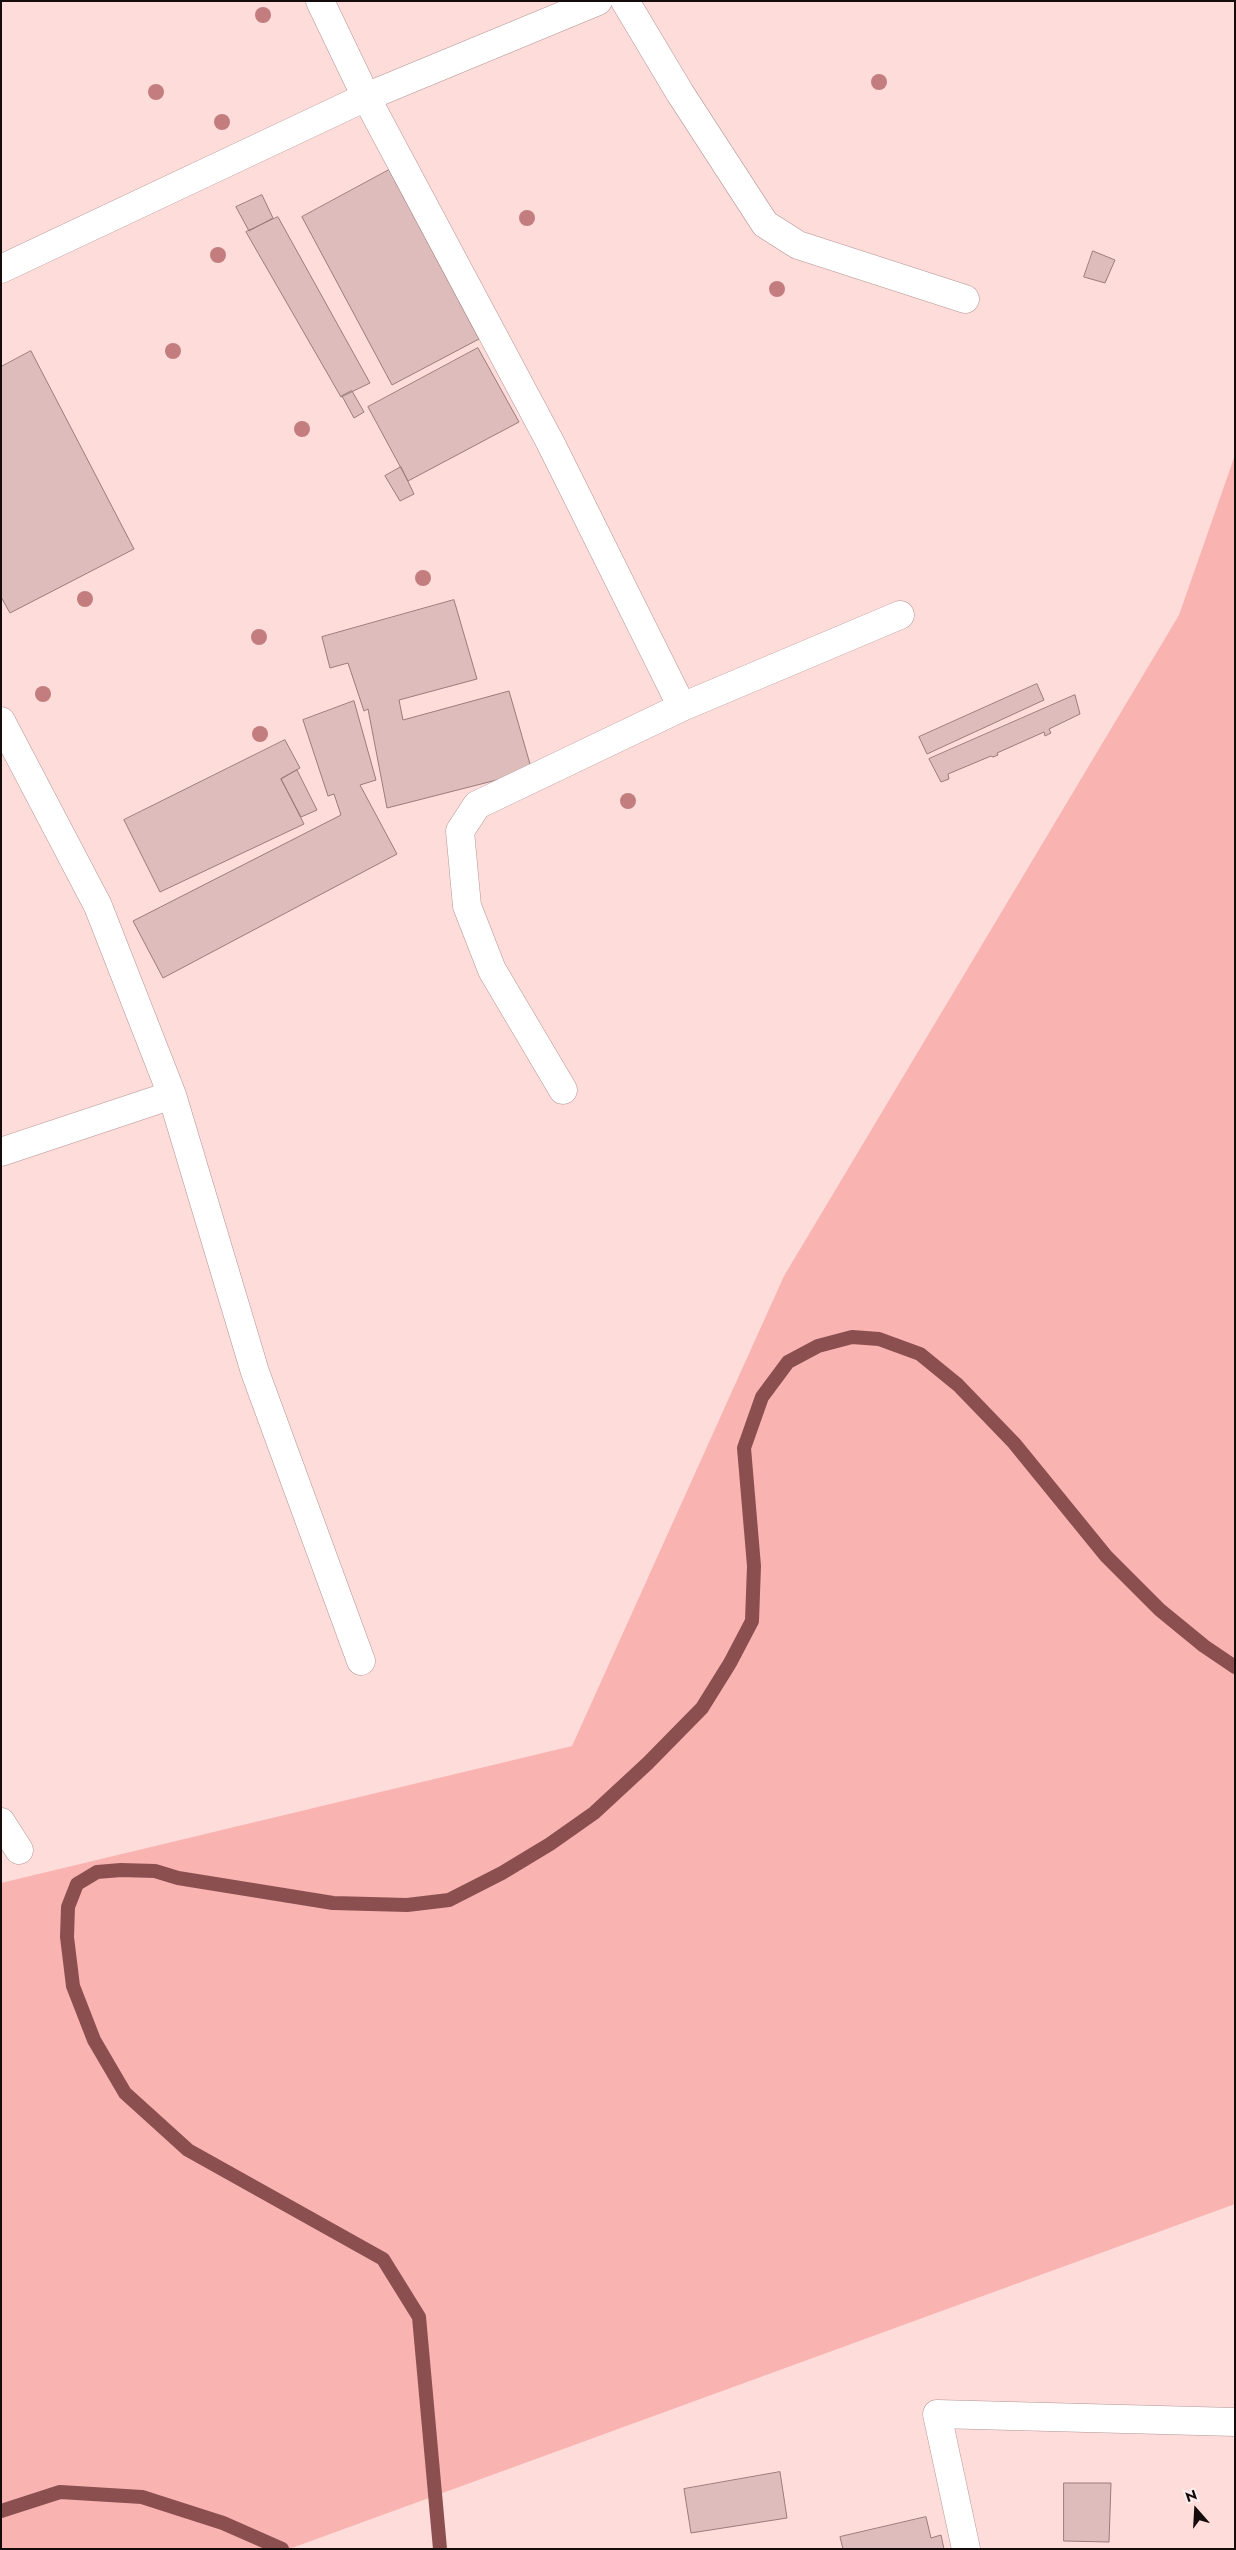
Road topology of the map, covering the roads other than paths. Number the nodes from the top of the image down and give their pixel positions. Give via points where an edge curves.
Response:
1 (320, 1) edge
2 (598, 1) edge
3 (625, 1) edge
4 (366, 97) junction
5 (1, 269) edge
6 (965, 300) dead end
7 (900, 615) dead end
8 (682, 707) junction
9 (1, 721) edge
10 (563, 1090) dead end
11 (172, 1095) junction
12 (1, 1152) edge
13 (361, 1661) dead end
14 (1, 1822) edge
15 (19, 1850) dead end
16 (1235, 2422) edge
17 (966, 2549) edge

1 - 4 street
2 - 4 street
3 - 6 street via 766,224 798,245
4 - 5 street
4 - 8 street via 550,442
7 - 8 street
8 - 10 street via 477,804 460,831 467,906 492,970
9 - 11 street via 98,906
11 - 12 street
11 - 13 street via 255,1372
14 - 15 street
16 - 17 street via 938,2414

